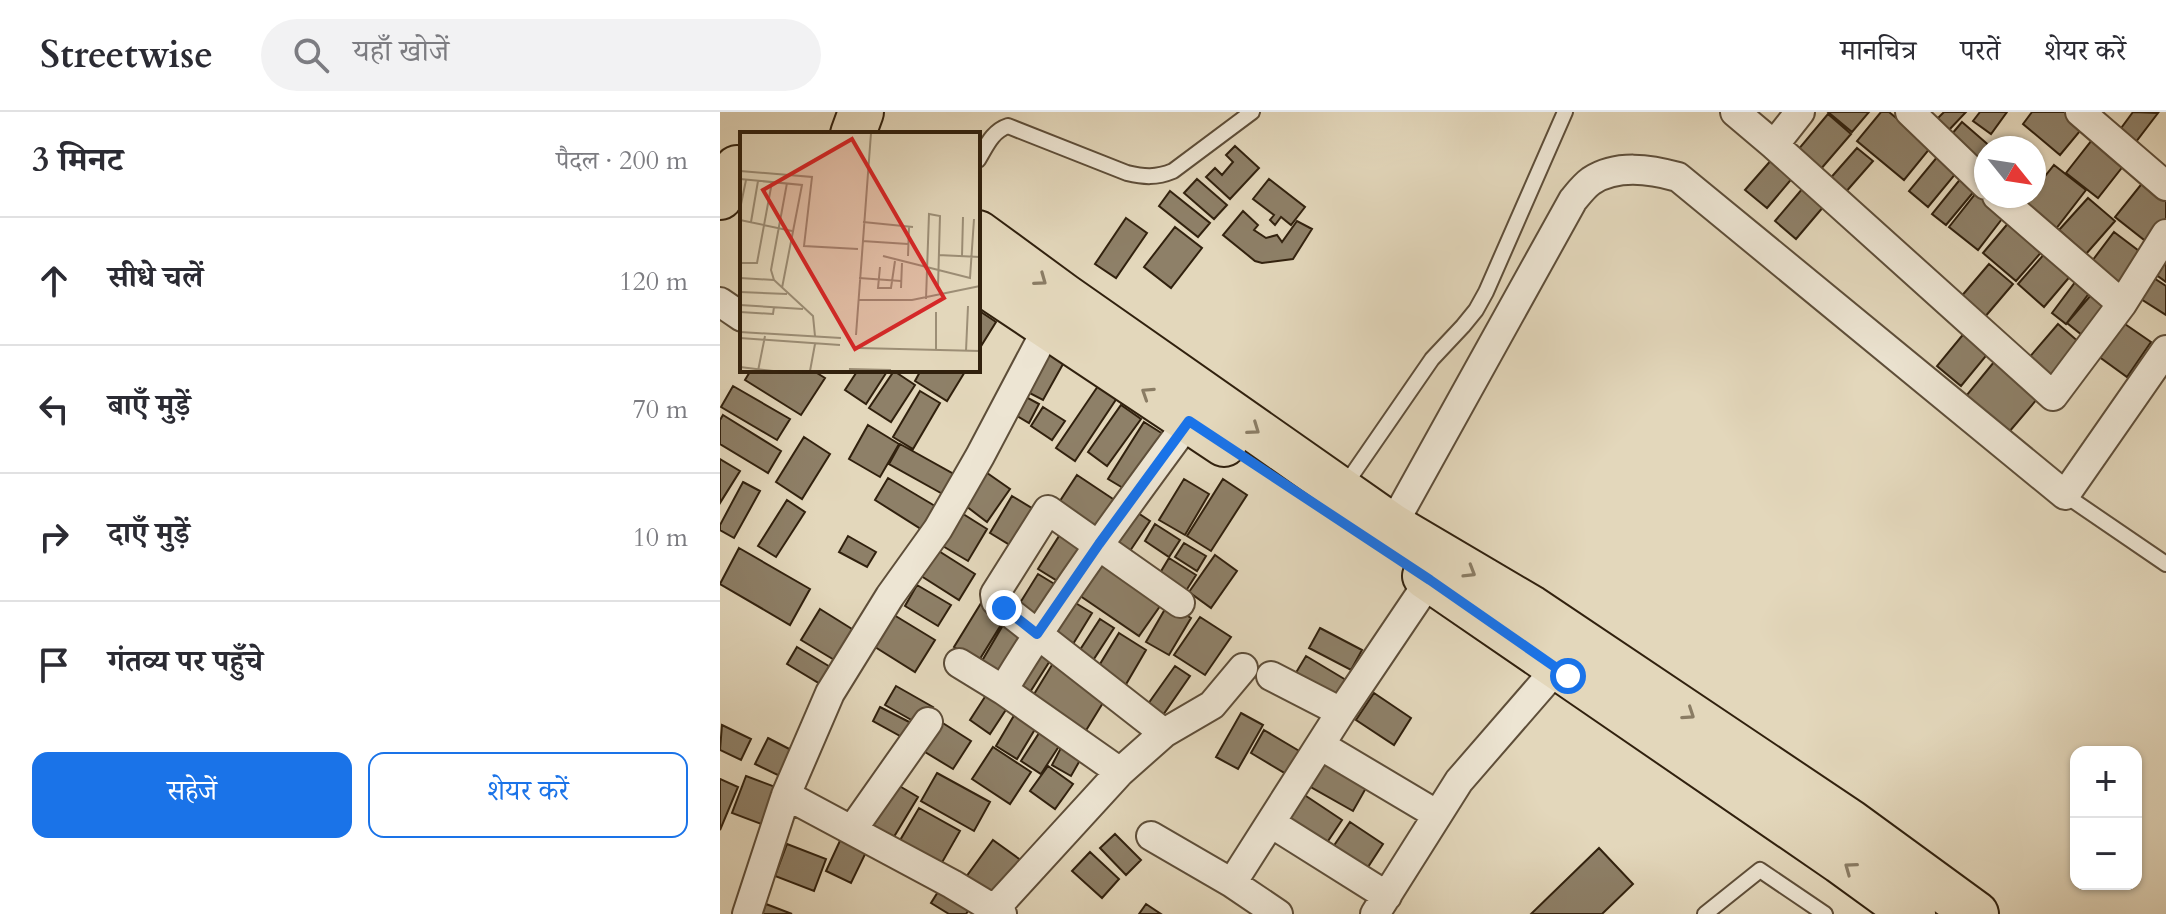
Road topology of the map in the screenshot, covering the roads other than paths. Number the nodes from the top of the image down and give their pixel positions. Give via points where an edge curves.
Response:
1 (861, 112) edge
2 (1252, 112) edge
3 (1565, 112) edge
4 (1735, 112) edge
5 (1800, 112) edge
6 (1910, 112) edge
7 (2080, 112) edge
8 (854, 132) edge
9 (1774, 145) junction
10 (980, 157) edge
11 (1974, 173) edge
12 (2166, 186) edge
13 (2011, 208) edge
14 (980, 234) edge
15 (2166, 234) edge
16 (980, 281) edge
17 (720, 302) edge
18 (2122, 304) junction
19 (740, 316) edge
20 (1048, 327) junction
21 (2166, 350) edge
22 (1189, 421) junction
23 (1341, 490) junction
24 (2065, 495) junction
25 (1392, 526) junction
26 (1099, 544) junction
27 (2166, 564) edge
28 (1430, 580) junction
29 (1180, 603) dead end
30 (1037, 634) junction
31 (959, 663) dead end
32 (1243, 668) dead end
33 (1557, 668) junction
34 (1271, 676) dead end
35 (1003, 690) junction
36 (1341, 712) junction
37 (928, 722) dead end
38 (1164, 733) junction
39 (1320, 745) junction
40 (1120, 772) junction
41 (786, 795) junction
42 (1436, 814) junction
43 (1271, 823) junction
44 (852, 830) junction
45 (1151, 836) dead end
46 (1232, 883) junction
47 (1381, 905) edge
48 (995, 912) edge
49 (747, 914) edge
50 (1278, 914) edge
51 (1705, 914) edge
52 (1825, 914) edge
53 (1913, 914) edge
54 (1976, 914) edge

1 - 8 main road
2 - 10 lane via 1158,177 1127,173 1008,126 1000,128
3 - 23 lane via 1476,310 1432,359
4 - 9 street
5 - 9 street
6 - 11 street
7 - 12 street
9 - 18 street via 2053,396
13 - 18 street
14 -> 23 main road
15 - 18 street
16 - 20 main road
17 - 19 street
22 -> 20 main road
20 - 41 street via 938,529 830,693
21 - 24 street
22 - 26 street
22 - 28 main road
23 - 25 main road
24 - 25 street via 1678,177 1629,170 1590,182 1573,200
24 - 27 lane
25 -> 54 main road via 1531,608 1850,822
26 - 29 street
26 - 30 street
26 - 30 street via 1048,510 995,594 996,601
28 - 33 main road
28 - 36 street
30 - 35 street
30 - 38 street
31 - 35 street
32 - 38 street via 1212,705
33 - 42 street
53 -> 33 main road
34 - 36 street
35 - 40 street
36 - 39 street
37 - 44 street
38 - 40 street
39 - 42 street
39 - 43 street
40 - 48 street
41 - 44 street
41 - 49 street
42 - 47 street
43 - 46 street
43 - 47 street
44 - 48 street
45 - 46 street
46 - 50 street
51 - 52 lane via 1760,870

